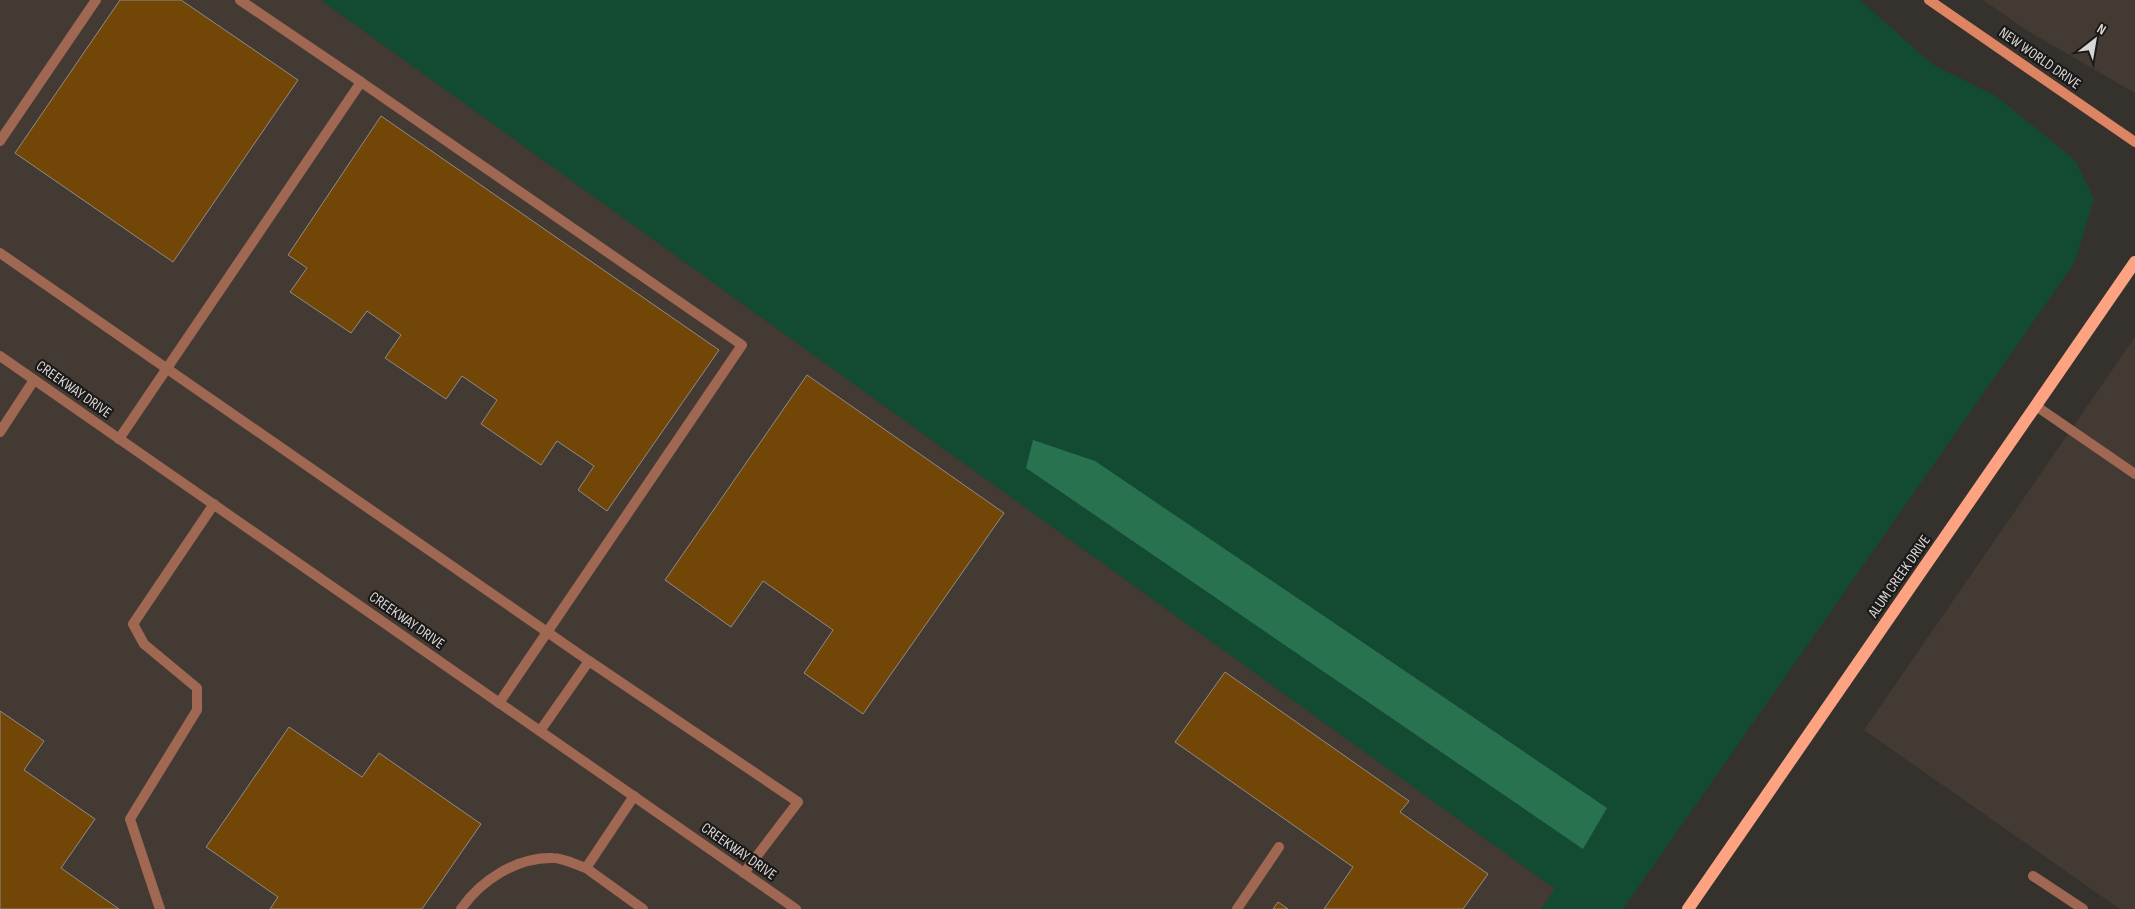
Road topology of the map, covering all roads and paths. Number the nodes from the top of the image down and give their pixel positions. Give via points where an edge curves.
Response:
1 (96, 0) edge
2 (240, 0) edge
3 (1929, 0) edge
4 (361, 82) junction
5 (0, 141) edge
6 (2135, 142) edge
7 (0, 253) edge
8 (2135, 262) edge
9 (0, 356) edge
10 (167, 368) junction
11 (34, 380) junction
12 (2036, 406) junction
13 (0, 432) edge
14 (119, 439) junction
15 (2135, 474) edge
16 (214, 504) junction
17 (548, 633) junction
18 (589, 661) junction
19 (499, 702) junction
20 (540, 731) junction
21 (634, 796) junction
22 (1279, 847) dead end
23 (586, 868) junction
24 (744, 873) junction
25 (2033, 876) dead end
26 (160, 909) edge
27 (461, 909) edge
28 (642, 909) edge
29 (796, 909) edge
30 (1237, 909) edge
31 (1688, 909) edge
32 (2083, 909) edge

1 - 5 street
2 - 4 street
3 - 6 street, NEW WORLD DRIVE
4 - 10 street
4 - 17 street via 742,346
7 - 10 street
8 - 12 main road, ALUM CREEK DRIVE
9 - 11 street, CREEKWAY DRIVE
10 - 14 street
10 - 17 street
11 - 13 street
11 - 14 street, CREEKWAY DRIVE
12 - 15 street
12 - 31 main road, ALUM CREEK DRIVE
14 - 16 street, CREEKWAY DRIVE
16 - 19 street, CREEKWAY DRIVE
16 - 26 street via 133,624 144,644 197,688 197,710 130,819
17 - 18 street
17 - 19 street
18 - 20 street
18 - 24 street via 798,802
19 - 20 street, CREEKWAY DRIVE
20 - 21 street, CREEKWAY DRIVE
21 - 23 street
21 - 24 street, CREEKWAY DRIVE
22 - 30 street
23 - 27 street via 555,858 529,859 471,894
23 - 28 street
24 - 29 street, CREEKWAY DRIVE
25 - 32 street

